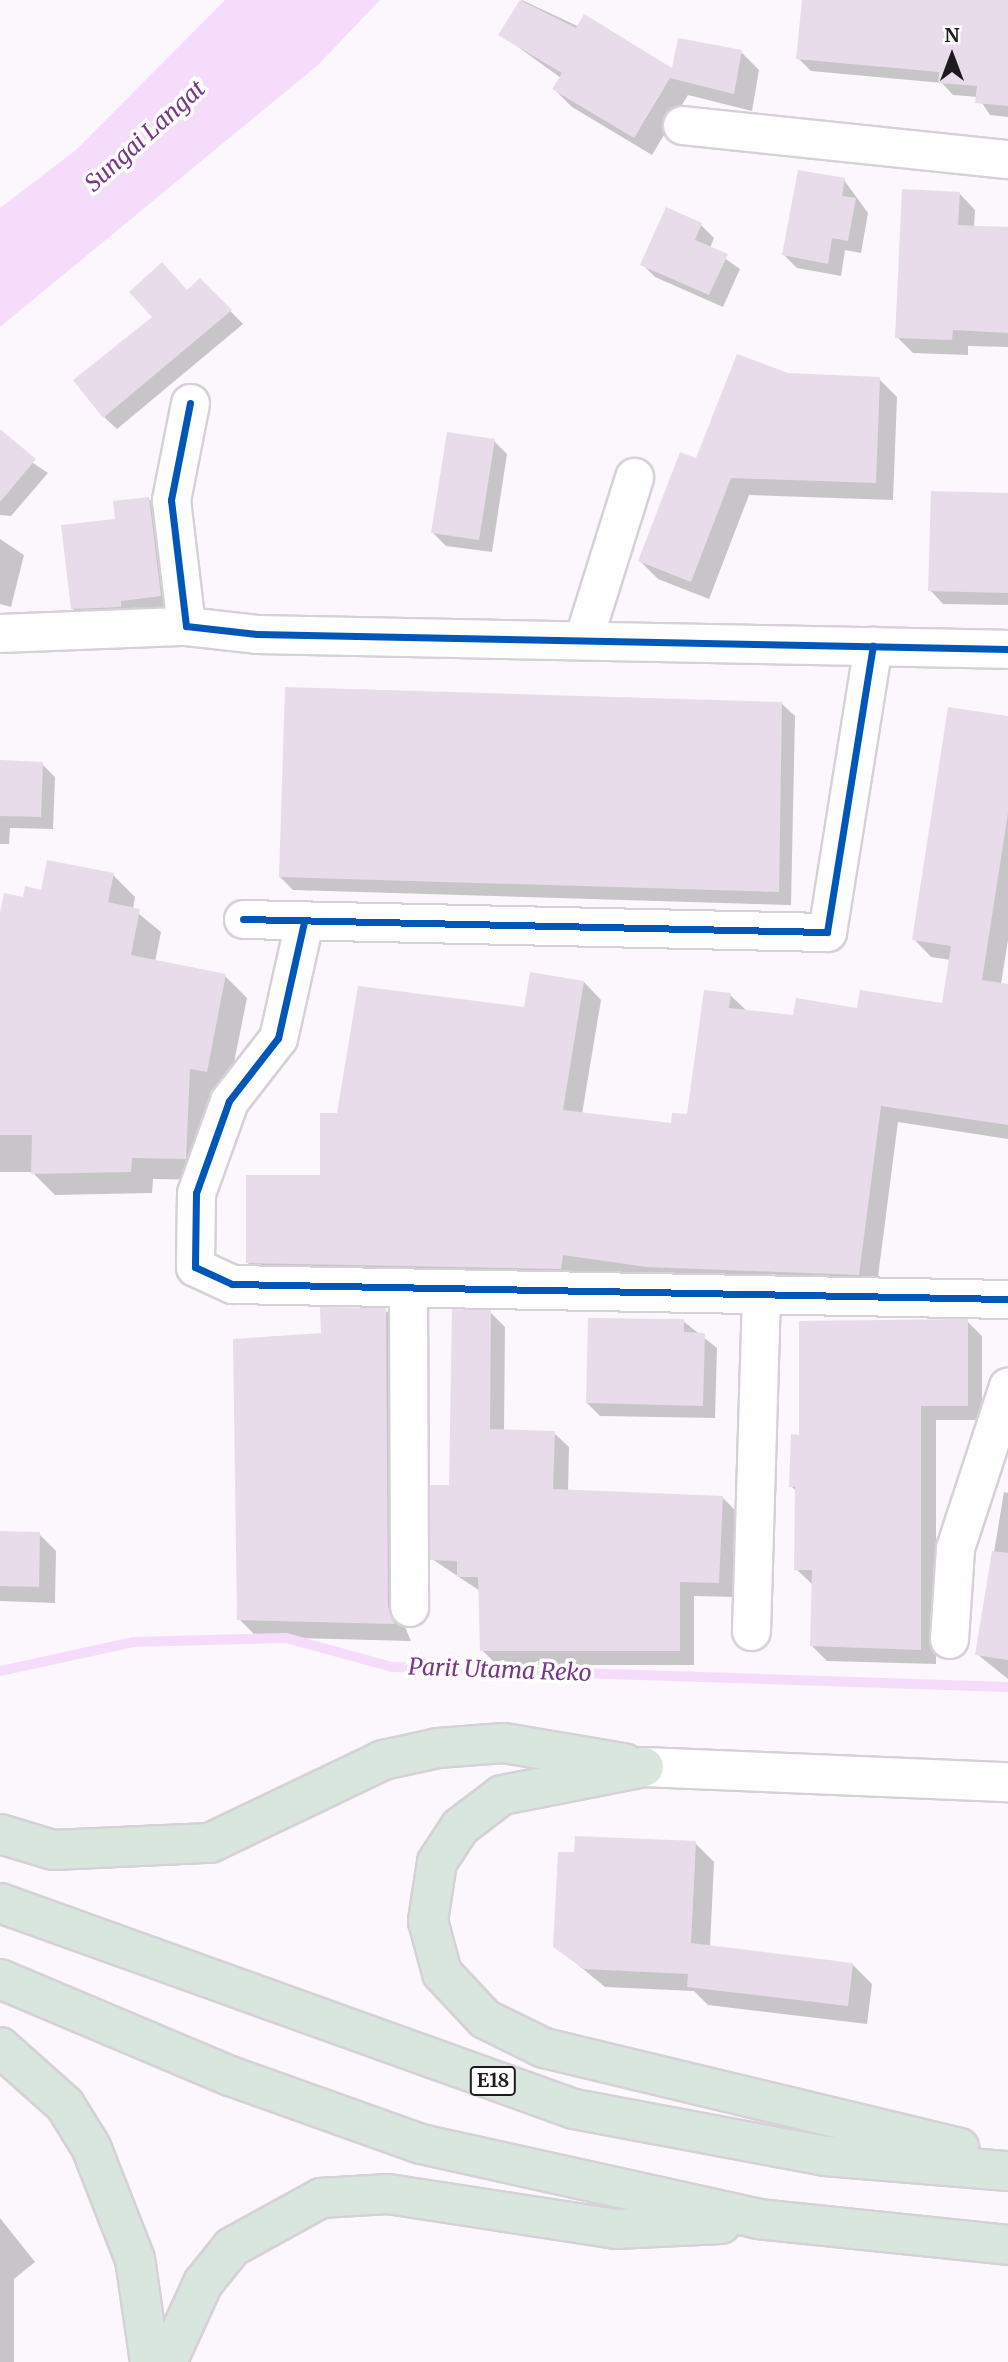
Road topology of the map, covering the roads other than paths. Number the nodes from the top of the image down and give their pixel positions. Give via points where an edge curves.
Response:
1 (682, 125) dead end
2 (1008, 159) edge
3 (190, 403) dead end
4 (634, 477) dead end
5 (186, 626) junction
6 (0, 633) edge
7 (583, 640) junction
8 (873, 646) junction
9 (1008, 649) edge
10 (243, 919) dead end
11 (304, 922) junction
12 (408, 1287) junction
13 (761, 1294) junction
14 (1008, 1299) edge
15 (1008, 1386) edge
16 (410, 1607) dead end
17 (751, 1631) dead end
18 (949, 1639) dead end
19 (644, 1767) junction
20 (1008, 1782) edge
21 (0, 1834) edge
22 (0, 1903) edge
23 (0, 1979) edge
24 (0, 2047) edge
25 (1008, 2160) edge
26 (1008, 2171) edge
27 (758, 2219) junction
28 (1008, 2245) edge
29 (150, 2362) edge
30 (167, 2362) edge

1 - 2 street
3 - 5 street via 170,500
4 - 7 street
5 - 6 street
5 - 7 street via 257,634
7 - 8 street
8 - 9 street
8 - 11 street via 827,932
10 - 11 street
11 - 12 street via 278,1038 229,1101 196,1193 195,1267 232,1284
12 - 13 street
12 - 16 street
13 - 14 street
13 - 17 street
15 - 18 street via 955,1548
19 - 20 street
19 - 21 highway via 504,1743 438,1748 383,1760 211,1843 52,1850
19 - 25 highway via 502,1795 460,1827 437,1862 428,1921 451,1982 485,2019 544,2048
22 - 26 highway, E18 via 574,2109 824,2156
23 - 27 highway via 230,2076 421,2144
24 - 29 highway via 65,2105 91,2147 135,2259
27 - 28 highway
27 - 30 highway via 681,2230 616,2229 388,2194 321,2198 232,2247 203,2283

